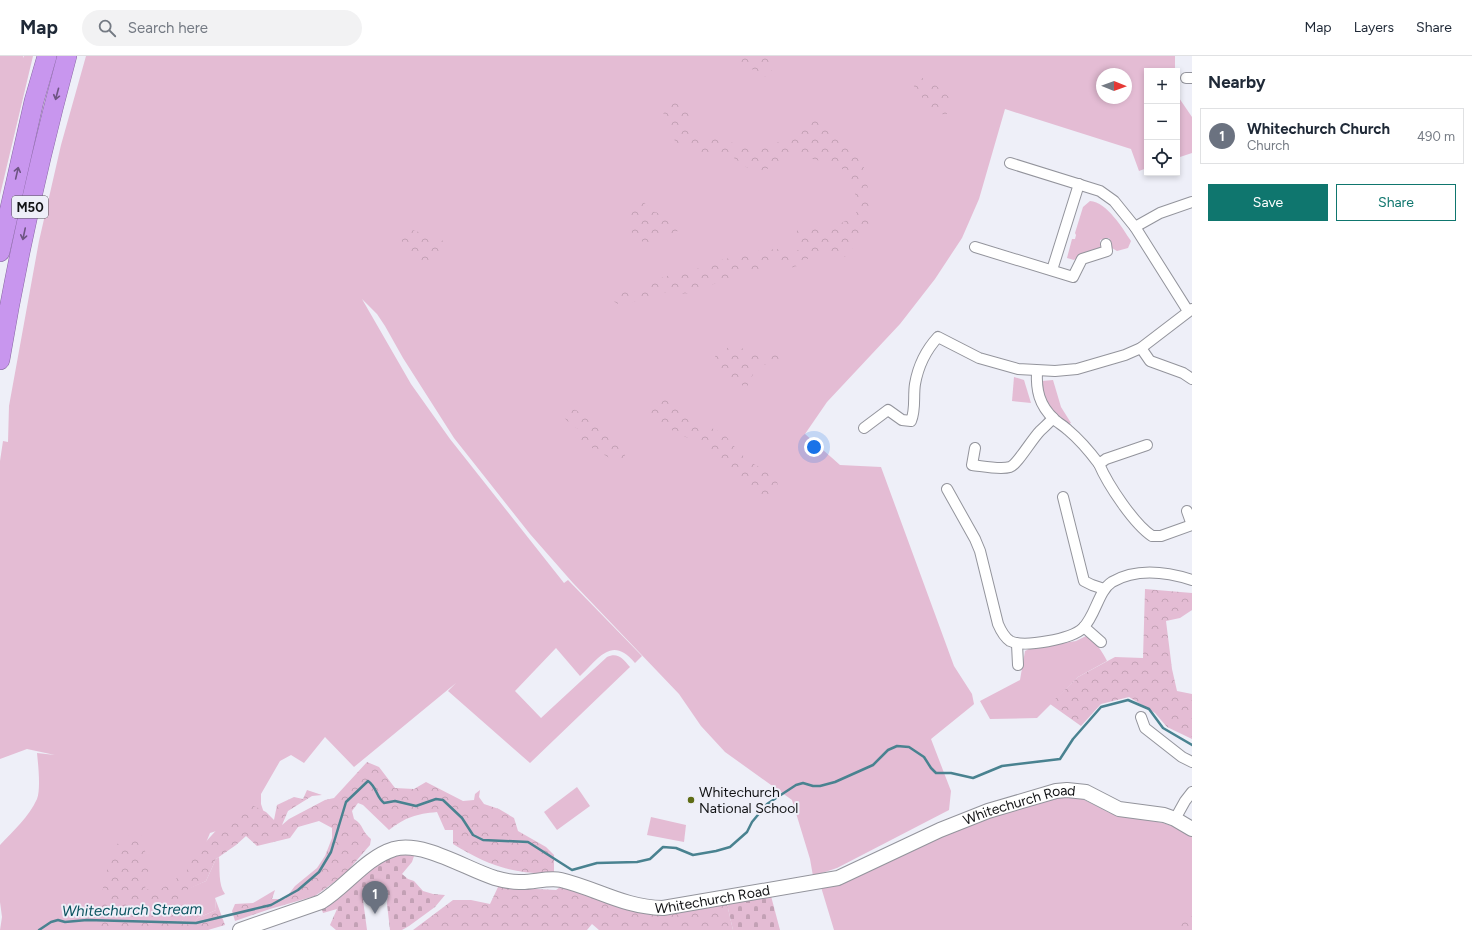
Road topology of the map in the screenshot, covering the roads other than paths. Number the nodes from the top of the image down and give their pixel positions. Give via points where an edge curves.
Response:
1 (47, 56) edge
2 (67, 56) edge
3 (1010, 163) dead end
4 (1079, 184) junction
5 (1192, 202) edge
6 (1135, 227) junction
7 (1106, 244) dead end
8 (975, 247) dead end
9 (0, 252) edge
10 (1052, 270) junction
11 (1190, 310) edge
12 (1141, 348) junction
13 (0, 360) edge
14 (1037, 371) junction
15 (1192, 380) edge
16 (1053, 418) junction
17 (864, 428) dead end
18 (1147, 445) dead end
19 (975, 448) dead end
20 (1099, 464) junction
21 (946, 489) dead end
22 (1063, 497) dead end
23 (1187, 511) dead end
24 (1192, 525) edge
25 (1192, 580) edge
26 (1104, 590) junction
27 (1084, 627) junction
28 (1100, 642) dead end
29 (1017, 644) junction
30 (1018, 665) dead end
31 (1141, 717) dead end
32 (1192, 762) edge
33 (1192, 792) edge
34 (1175, 819) junction
35 (1192, 829) edge
36 (240, 930) edge

9 -> 1 highway, M50 via 34,101
2 -> 13 highway, M50 via 29,209
3 - 4 street
4 - 6 street via 1100,191 1114,202
4 - 10 street
5 - 6 street
6 - 11 street
7 - 10 street via 1107,251 1082,259 1073,277
8 - 10 street
11 - 12 street
12 - 14 street via 1077,369
12 - 15 street via 1150,360 1183,373
14 - 16 street via 1038,393 1044,407
14 - 17 street via 1018,369 979,358 938,337 924,356 918,372 911,421 902,420 888,410
16 - 19 street via 1010,467 972,465
16 - 20 street via 1068,430
18 - 20 street via 1106,459
20 - 24 street via 1140,526 1152,536 1161,536
21 - 29 street via 980,551 1002,634
22 - 26 street via 1084,581
23 - 24 street
25 - 26 street via 1148,572 1112,582
26 - 27 street via 1094,614
27 - 28 street
27 - 29 street via 1072,635
29 - 30 street
31 - 32 street via 1145,728
33 - 34 street
34 - 35 street, Whitechurch Road
34 - 36 street, Whitechurch Road via 1164,815 1119,809 1086,792 1056,791 988,811 940,830 838,878 663,908 646,908 625,903 560,880 518,882 495,878 422,849 395,849 378,856 321,902

